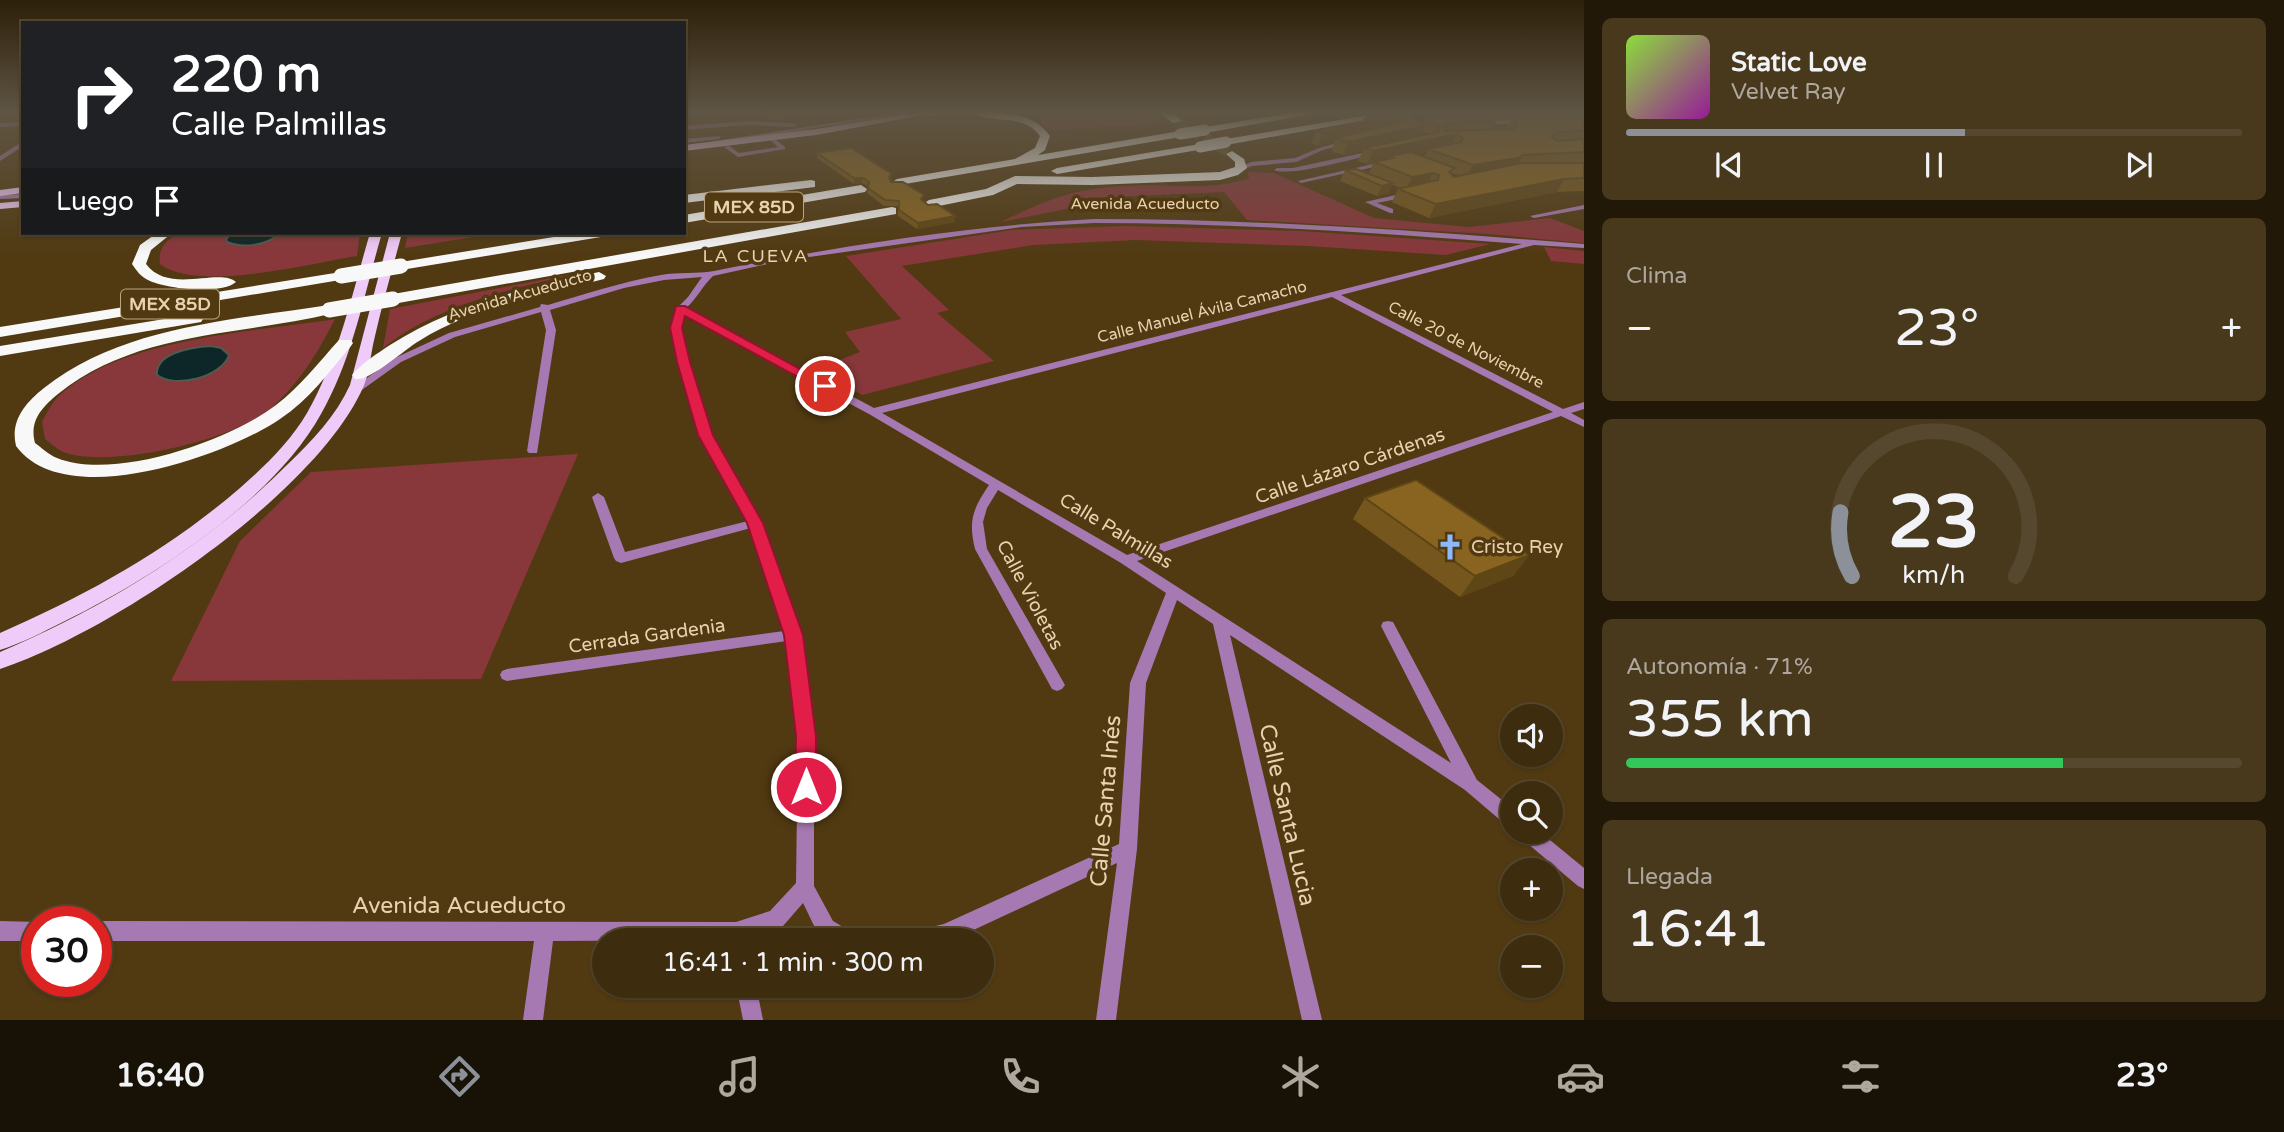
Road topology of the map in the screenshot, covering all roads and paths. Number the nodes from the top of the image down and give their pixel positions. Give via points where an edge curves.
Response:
1 (1016, 160) edge
2 (1034, 160) edge
3 (1129, 160) edge
4 (1238, 160) tunnel mouth
5 (1297, 160) edge
6 (1340, 160) edge
7 (1392, 162) edge
8 (1324, 163) junction
9 (1003, 165) junction
10 (1241, 168) junction
11 (1277, 170) dead end
12 (1346, 171) junction
13 (1358, 176) edge
14 (895, 177) edge
15 (833, 180) dead end
16 (1015, 180) junction
17 (1301, 181) dead end
18 (862, 189) dead end
19 (1393, 190) edge
20 (758, 191) junction
21 (21, 193) edge
22 (1416, 193) edge
23 (0, 195) edge
24 (1405, 195) junction
25 (686, 199) edge
26 (927, 199) edge
27 (878, 201) edge
28 (21, 203) edge
29 (0, 205) edge
30 (686, 207) edge
31 (1584, 207) edge
32 (892, 211) dead end
33 (1390, 211) dead end
34 (21, 213) edge
35 (0, 214) edge
36 (1534, 216) dead end
37 (686, 219) edge
38 (764, 233) junction
39 (162, 235) edge
40 (375, 235) edge
41 (395, 235) edge
42 (521, 235) edge
43 (586, 235) edge
44 (1539, 242) junction
45 (1584, 246) edge
46 (402, 260) junction
47 (343, 270) junction
48 (710, 274) junction
49 (395, 292) junction
50 (1334, 295) junction
51 (332, 302) junction
52 (544, 306) junction
53 (680, 309) junction
54 (0, 332) edge
55 (345, 343) junction
56 (0, 351) edge
57 (358, 382) junction
58 (1584, 405) edge
59 (873, 412) junction
60 (1563, 412) junction
61 (1584, 424) edge
62 (533, 451) dead end
63 (996, 484) junction
64 (598, 497) dead end
65 (755, 523) junction
66 (1126, 561) junction
67 (1174, 591) junction
68 (1219, 619) junction
69 (1388, 626) dead end
70 (793, 635) junction
71 (0, 642) edge
72 (0, 661) edge
73 (507, 676) dead end
74 (1057, 685) dead end
75 (1471, 785) junction
76 (1500, 809) edge
77 (1541, 844) edge
78 (1128, 849) junction
79 (1584, 880) edge
80 (805, 887) junction
81 (755, 928) edge
82 (826, 928) edge
83 (956, 928) edge
84 (545, 930) junction
85 (0, 931) edge
86 (21, 931) edge
87 (112, 931) edge
88 (592, 931) edge
89 (749, 998) edge
90 (533, 1020) edge
91 (753, 1020) edge
92 (1105, 1020) edge
93 (1312, 1020) edge

1 - 9 highway
2 - 9 highway, bridge
3 - 16 highway, bridge
4 - 10 highway
5 - 10 street
6 - 8 street
7 - 12 street
8 - 11 street
8 - 12 street
9 - 14 highway
10 - 16 highway via 1209,177
12 - 13 street
12 - 17 street
15 - 20 highway
16 - 26 highway via 989,192
18 - 37 highway, MEX 85D
19 - 24 street
20 - 25 highway
20 - 30 highway
21 - 23 main road
22 - 24 street
24 - 33 street via 1369,202
27 - 49 highway, MEX 85D
28 - 29 main road
31 - 36 street
32 - 38 highway
34 - 35 main road
38 - 49 highway
38 - 57 highway via 722,248 480,306 410,338
39 - 47 highway via 145,248 139,264 152,278 170,282 226,282
40 - 55 main road
41 - 57 main road
42 - 46 highway
43 - 46 highway, MEX 85D
44 - 45 street, Avenida Acueducto
44 - 48 street, Avenida Acueducto via 1332,227 1094,221 1021,225 859,247
44 - 50 street, Calle Manuel Ávila Camacho
46 - 47 highway, MEX 85D, bridge
47 - 54 highway, MEX 85D
48 - 52 street, Avenida Acueducto via 664,276
48 - 53 street
49 - 51 highway, bridge
50 - 59 street, Calle Manuel Ávila Camacho
50 - 60 street, Calle 20 de Noviembre
51 - 55 highway via 171,337 92,364 35,405 23,427 26,446 45,461 89,469 146,465 195,453 280,411
51 - 56 highway, MEX 85D
52 - 57 street, Avenida Acueducto via 435,341
52 - 62 street via 551,330
53 - 59 street, Calle Palmillas
53 - 65 street via 676,328 683,362 706,435
55 - 71 main road via 305,428 273,467 233,504 123,582
57 - 72 main road via 331,427 292,470 190,558 106,610
58 - 60 street, Calle Lázaro Cárdenas
59 - 63 street, Calle Palmillas
60 - 61 street, Calle 20 de Noviembre
60 - 66 street, Calle Lázaro Cárdenas
63 - 66 street, Calle Palmillas
63 - 74 street, Calle Violetas via 978,511 981,549
64 - 65 street via 621,558
65 - 70 street
66 - 67 street, Calle Palmillas
67 - 68 street, Calle Palmillas
67 - 78 street, Calle Santa Inés via 1138,683
68 - 75 street, Calle Palmillas
68 - 93 street, Calle Santa Lucia
69 - 75 street
70 - 73 street, Cerrada Gardenia
70 - 80 street via 806,736
75 - 76 street, Calle Palmillas
77 - 79 street
78 - 83 street
78 - 92 street, Calle Santa Inés
80 - 81 street, Avenida Acueducto via 776,919
80 - 82 street
84 - 87 street, Avenida Acueducto
84 - 88 street, Avenida Acueducto
84 - 90 street
85 - 86 street
89 - 91 street

